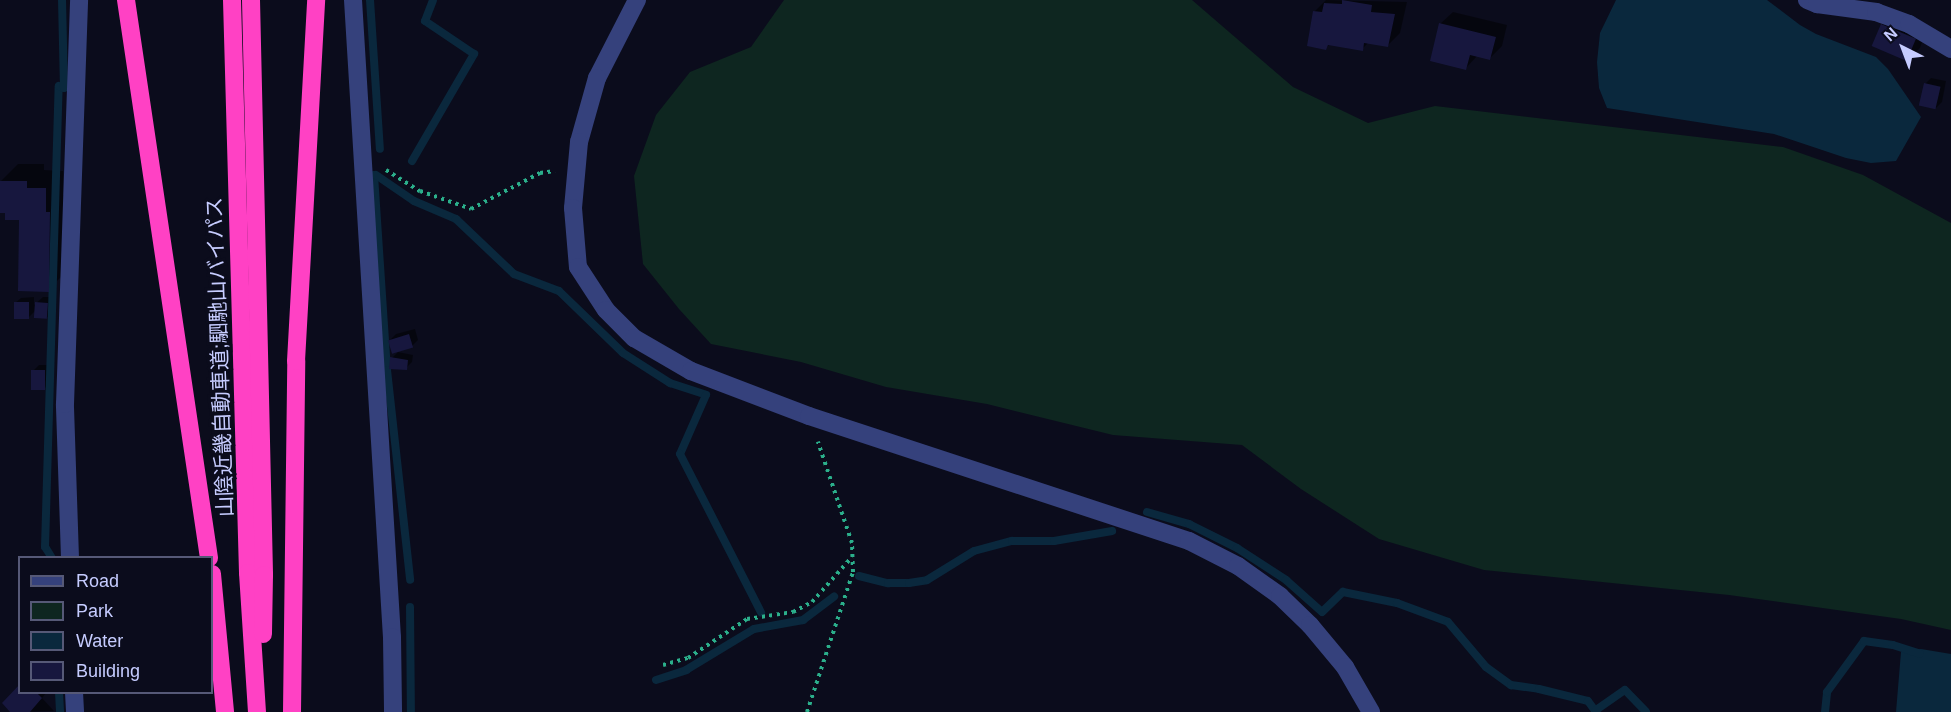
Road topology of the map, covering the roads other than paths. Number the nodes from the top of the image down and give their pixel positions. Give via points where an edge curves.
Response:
1 (79, 0) edge
2 (126, 0) edge
3 (232, 0) edge
4 (251, 0) edge
5 (316, 0) edge
6 (353, 0) edge
7 (637, 0) edge
8 (1806, 0) edge
9 (1951, 49) edge
10 (70, 556) edge
11 (209, 556) edge
12 (213, 585) edge
13 (74, 694) edge
14 (75, 712) edge
15 (225, 712) edge
16 (259, 712) edge
17 (292, 712) edge
18 (393, 712) edge
19 (1371, 712) edge

1 - 10 street via 65,404
2 - 11 highway
3 - 16 highway, 山陰近畿自動車道;駟馳山バイパス via 248,573
4 - 16 highway, 山陰近畿自動車道;駟馳山バイパス via 264,575
5 - 17 highway via 296,361
6 - 18 street via 392,637
7 - 19 street via 597,78 579,142 573,208 578,267 606,310 634,338 692,371 809,416 1189,541 1238,566 1280,596 1345,667
8 - 9 street via 1876,12 1909,24
12 - 15 highway
13 - 14 street

